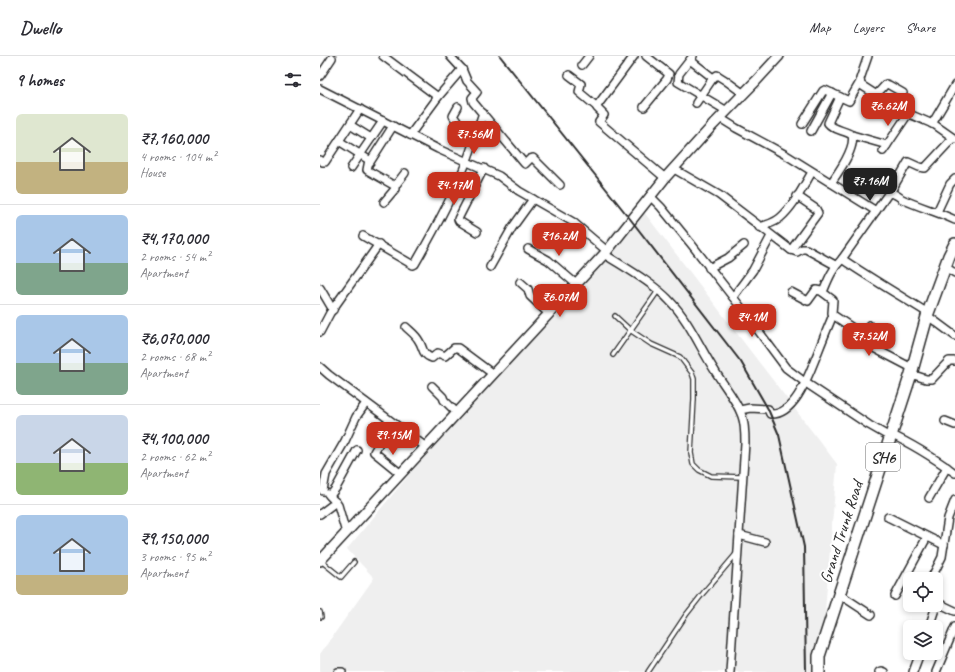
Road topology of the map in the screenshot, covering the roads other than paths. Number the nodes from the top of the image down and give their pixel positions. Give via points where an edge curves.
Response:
1 (450, 56) edge
2 (589, 56) edge
3 (634, 56) edge
4 (646, 56) edge
5 (779, 56) edge
6 (868, 56) edge
7 (387, 57) edge
8 (332, 58) dead end
9 (692, 58) edge
10 (582, 65) dead end
11 (462, 69) junction
12 (569, 75) dead end
13 (320, 76) edge
14 (713, 78) junction
15 (860, 82) junction
16 (955, 85) edge
17 (321, 92) edge
18 (832, 93) junction
19 (903, 93) dead end
20 (744, 94) junction
21 (876, 95) junction
22 (701, 96) junction
23 (438, 97) junction
24 (840, 97) junction
25 (696, 103) dead end
26 (458, 107) dead end
27 (597, 107) junction
28 (644, 107) dead end
29 (360, 109) junction
30 (727, 111) junction
31 (483, 113) junction
32 (908, 114) junction
33 (720, 118) junction
34 (383, 121) junction
35 (802, 124) dead end
36 (932, 124) junction
37 (350, 125) junction
38 (393, 126) junction
39 (811, 131) dead end
40 (410, 135) junction
41 (852, 135) junction
42 (371, 138) junction
43 (954, 139) edge
44 (339, 141) junction
45 (473, 142) junction
46 (360, 154) junction
47 (370, 162) junction
48 (466, 162) junction
49 (321, 163) edge
50 (351, 168) dead end
51 (484, 168) junction
52 (674, 169) junction
53 (812, 172) junction
54 (405, 173) dead end
55 (665, 178) junction
56 (955, 179) edge
57 (831, 183) junction
58 (560, 185) dead end
59 (395, 186) junction
60 (890, 193) junction
61 (650, 196) junction
62 (797, 196) junction
63 (533, 199) junction
64 (384, 202) dead end
65 (876, 211) junction
66 (937, 212) junction
67 (955, 220) edge
68 (759, 227) junction
69 (477, 232) dead end
70 (363, 236) dead end
71 (771, 236) junction
72 (379, 244) junction
73 (955, 244) edge
74 (744, 245) dead end
75 (528, 249) dead end
76 (791, 250) junction
77 (606, 253) junction
78 (842, 259) junction
79 (835, 265) junction
80 (945, 267) junction
81 (490, 268) dead end
82 (709, 268) junction
83 (955, 273) edge
84 (520, 282) dead end
85 (576, 284) junction
86 (320, 288) edge
87 (658, 291) junction
88 (791, 292) dead end
89 (823, 292) junction
90 (733, 297) junction
91 (332, 310) junction
92 (549, 314) junction
93 (928, 314) junction
94 (833, 315) junction
95 (320, 316) edge
96 (615, 316) dead end
97 (328, 318) junction
98 (869, 325) dead end
99 (406, 327) dead end
100 (851, 327) dead end
101 (630, 330) junction
102 (320, 332) edge
103 (955, 336) edge
104 (613, 355) dead end
105 (955, 361) edge
106 (320, 368) edge
107 (912, 371) junction
108 (493, 374) junction
109 (806, 383) junction
110 (432, 386) dead end
111 (366, 403) junction
112 (740, 410) junction
113 (457, 413) junction
114 (945, 421) dead end
115 (955, 425) edge
116 (890, 435) junction
117 (382, 438) dead end
118 (426, 447) junction
119 (357, 450) dead end
120 (947, 467) junction
121 (955, 473) edge
122 (401, 474) junction
123 (743, 478) junction
124 (322, 490) edge
125 (330, 496) junction
126 (929, 498) dead end
127 (955, 500) edge
128 (336, 502) junction
129 (320, 514) edge
130 (888, 517) dead end
131 (346, 533) junction
132 (739, 534) junction
133 (927, 537) junction
134 (766, 542) dead end
135 (944, 545) junction
136 (738, 552) junction
137 (320, 561) edge
138 (354, 562) dead end
139 (935, 572) edge
140 (839, 594) junction
141 (895, 596) dead end
142 (943, 605) edge
143 (955, 611) edge
144 (320, 612) edge
145 (871, 616) dead end
146 (321, 617) edge
147 (955, 627) edge
148 (917, 660) edge
149 (338, 672) edge
150 (342, 672) edge
151 (648, 672) edge
152 (730, 672) edge
153 (819, 672) edge
154 (879, 672) edge
155 (884, 672) edge
156 (913, 672) edge
157 (936, 672) edge

1 - 11 street
2 - 10 street
3 - 27 street
4 - 28 street via 669,74 667,80
5 - 20 street
6 - 15 street
7 - 23 street
8 - 13 street
9 - 14 street
9 - 22 street via 678,74 678,82
11 - 23 street
11 - 31 street via 466,80 477,92 472,99
12 - 27 street via 582,84 579,92
14 - 20 street via 721,76
14 - 22 street
15 - 21 street via 864,88
15 - 24 street via 849,101
16 - 36 street
17 - 29 street
18 - 24 street
18 - 35 street via 823,91
18 - 39 street
19 - 21 street via 886,84
20 - 30 street
21 - 32 street
22 - 25 street
22 - 30 street
23 - 40 street
24 - 41 street via 828,123
26 - 45 street via 453,116
27 - 55 street via 604,115 599,120 600,123
29 - 34 street
29 - 37 street
30 - 33 street
31 - 45 street
31 - 58 street via 525,164 533,158
32 - 36 street
32 - 41 street via 885,148
33 - 52 street
33 - 53 street
34 - 38 street
34 - 42 street
36 - 43 street
37 - 42 street
37 - 44 street
38 - 40 street
38 - 47 street
40 - 48 street
41 - 57 street via 844,164
42 - 46 street
43 - 60 street via 925,168 908,162
44 - 46 street
44 - 49 street via 325,162
45 - 48 street
46 - 47 street
46 - 50 street
47 - 59 street via 367,170
48 - 51 street
48 - 72 street via 444,212 415,264
51 - 63 street
51 - 69 street via 458,219
52 - 55 street
52 - 68 street via 719,196
53 - 57 street
53 - 62 street
54 - 59 street
55 - 61 street
56 - 66 street
57 - 65 street
59 - 64 street
60 - 65 street
60 - 66 street
61 - 77 street
61 - 82 street via 674,222
62 - 68 street via 780,218
62 - 76 street via 816,209 818,214
63 - 77 street via 573,222
63 - 81 street via 512,228
65 - 78 street
66 - 67 street
68 - 71 street
70 - 72 street
71 - 76 street
71 - 90 street via 753,270
72 - 91 street
73 - 80 main road, Grand Trunk Road / SH6
74 - 82 street
75 - 85 street via 548,260
76 - 79 street via 797,252 806,249
77 - 85 street
77 - 87 street
78 - 79 street
78 - 93 street
79 - 89 street
80 - 83 street
80 - 93 main road, Grand Trunk Road / SH6
82 - 90 street
84 - 92 street
85 - 92 street
86 - 91 street
87 - 101 lane
87 - 112 street via 685,320
88 - 89 street via 808,301 816,290
89 - 94 street via 833,300
90 - 109 street via 780,362
91 - 97 street
92 - 108 street
93 - 103 street
93 - 107 main road, Grand Trunk Road / SH6
94 - 100 street
94 - 109 street
95 - 97 street
96 - 101 lane
97 - 102 street
98 - 107 street via 864,340 866,344
99 - 108 street via 429,357 432,358 438,353 445,356 454,348 458,348
101 - 104 lane
101 - 123 lane via 651,344 680,356 692,373 693,464 711,476
105 - 107 street via 949,361 932,379 926,379
106 - 111 street
107 - 116 main road, Grand Trunk Road / SH6
108 - 113 street
109 - 112 street via 793,403 783,411 770,414 768,409
109 - 116 street via 869,425
110 - 113 street
111 - 118 street
111 - 124 street via 326,474
112 - 123 street via 745,431
113 - 118 street
114 - 115 street
116 - 120 street
116 - 140 main road, Grand Trunk Road / SH6
117 - 122 street via 374,452
118 - 122 street
119 - 125 street
120 - 121 street
120 - 126 street
122 - 131 street
123 - 132 street
124 - 125 street
125 - 128 street
127 - 135 street via 948,518
128 - 129 street
128 - 131 street
130 - 133 street
131 - 137 street
132 - 134 street
132 - 136 street
133 - 135 street
133 - 141 street
135 - 139 street
136 - 151 lane via 686,615
136 - 152 street
137 - 138 lane via 341,577
140 - 145 street
140 - 153 main road, Grand Trunk Road / SH6 via 819,656
142 - 143 street
144 - 146 lane
147 - 157 street
148 - 156 street
149 - 150 street
154 - 155 street

